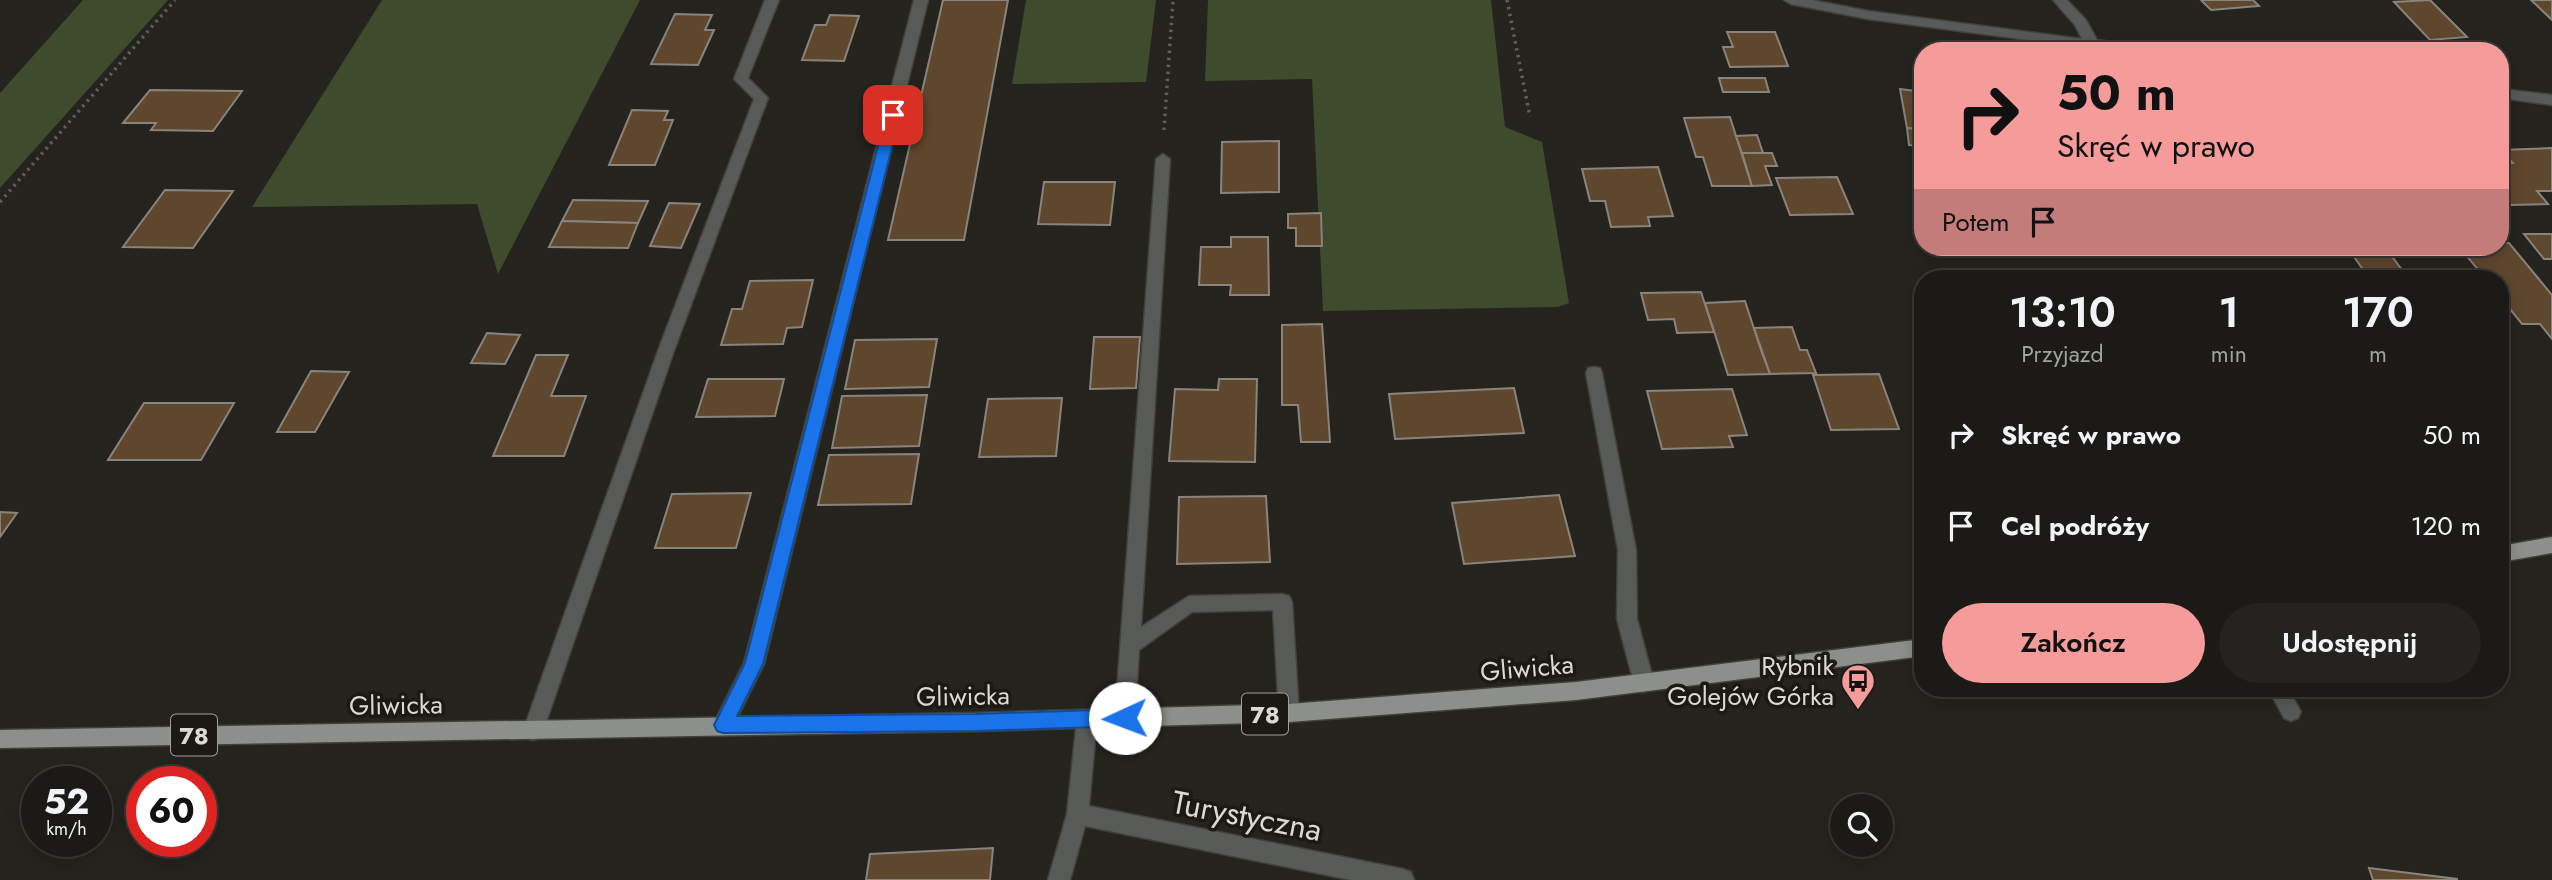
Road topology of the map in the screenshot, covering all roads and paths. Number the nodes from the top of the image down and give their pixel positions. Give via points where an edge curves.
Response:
1 (175, 0) edge
2 (772, 0) edge
3 (921, 0) edge
4 (1173, 0) edge
5 (1507, 0) edge
6 (1791, 0) edge
7 (1861, 0) edge
8 (2060, 0) edge
9 (1867, 15) junction
10 (2076, 42) edge
11 (2091, 42) edge
12 (2509, 95) edge
13 (2552, 100) edge
14 (1530, 117) dead end
15 (1164, 132) dead end
16 (1163, 159) dead end
17 (0, 202) edge
18 (1594, 373) dead end
19 (2552, 545) edge
20 (2509, 553) edge
21 (1131, 645) junction
22 (1914, 648) edge
23 (1644, 683) junction
24 (2283, 697) edge
25 (2291, 712) dead end
26 (1289, 713) junction
27 (1125, 718) junction
28 (1087, 719) junction
29 (723, 725) junction
30 (533, 731) junction
31 (0, 739) edge
32 (1078, 814) junction
33 (1059, 880) edge
34 (1404, 880) edge

1 - 17 path
2 - 30 street via 741,79 761,98 667,348
3 - 29 street via 754,664
4 - 15 path
5 - 14 path
6 - 9 street
7 - 9 street
8 - 11 street
9 - 10 street
12 - 13 street
16 - 21 street
18 - 23 street via 1627,550 1628,619
19 - 20 main road
21 - 26 street via 1189,604 1282,602
21 - 27 street
22 - 23 main road, Gliwicka / 78
23 - 26 main road, Gliwicka / 78
24 - 25 street
26 - 27 main road, Gliwicka / 78
27 - 28 main road, Gliwicka / 78
28 - 29 main road, Gliwicka / 78
28 - 32 street
29 - 30 main road, Gliwicka / 78
30 - 31 main road, Gliwicka / 78
32 - 33 street
32 - 34 street, Turystyczna

